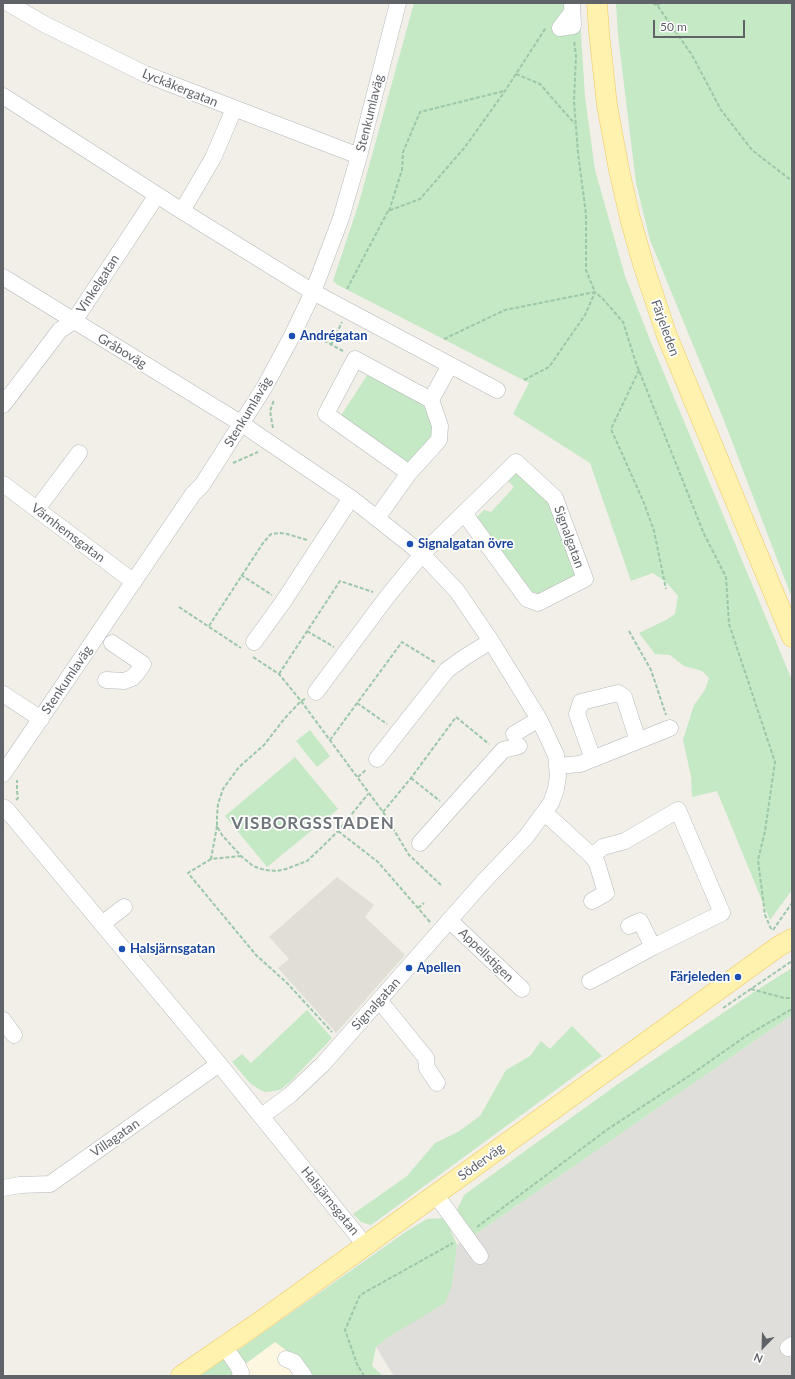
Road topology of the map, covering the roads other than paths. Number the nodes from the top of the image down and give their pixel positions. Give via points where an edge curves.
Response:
1 (8, 3) edge
2 (398, 3) edge
3 (597, 3) edge
4 (3, 96) edge
5 (234, 109) junction
6 (358, 156) junction
7 (157, 195) junction
8 (182, 211) junction
9 (3, 277) edge
10 (313, 292) junction
11 (74, 321) junction
12 (450, 365) junction
13 (497, 390) dead end
14 (431, 400) junction
15 (3, 405) edge
16 (242, 424) junction
17 (79, 453) dead end
18 (409, 473) junction
19 (3, 484) edge
20 (351, 498) junction
21 (37, 509) junction
22 (464, 513) junction
23 (377, 518) junction
24 (422, 554) junction
25 (134, 582) junction
26 (792, 637) edge
27 (491, 641) junction
28 (112, 643) dead end
29 (251, 650) road end
30 (106, 680) dead end
31 (316, 692) dead end
32 (3, 694) edge
33 (41, 719) junction
34 (539, 719) junction
35 (670, 728) road end
36 (638, 741) junction
37 (593, 758) junction
38 (377, 759) dead end
39 (558, 766) junction
40 (3, 774) edge
41 (3, 807) edge
42 (545, 813) junction
43 (420, 843) dead end
44 (592, 856) junction
45 (592, 901) dead end
46 (124, 907) dead end
47 (449, 920) junction
48 (102, 924) junction
49 (629, 926) dead end
50 (792, 930) edge
51 (781, 939) edge
52 (653, 947) junction
53 (590, 981) dead end
54 (522, 989) dead end
55 (379, 1000) junction
56 (3, 1020) edge
57 (14, 1035) dead end
58 (219, 1064) junction
59 (438, 1083) dead end
60 (262, 1116) junction
61 (3, 1188) edge
62 (436, 1194) junction
63 (364, 1244) junction
64 (480, 1256) dead end
65 (224, 1346) junction
66 (286, 1359) dead end
67 (181, 1376) edge
68 (240, 1376) edge
69 (304, 1376) edge

1 - 5 street, Lyckåkergatan via 44,24 145,74
2 - 6 street, Stenkumlaväg
3 - 26 main road, Färjeleden via 607,105 619,170 644,267 667,336
4 - 7 street
5 - 6 street, Lyckåkergatan
5 - 8 street via 213,158
6 - 10 street, Stenkumlaväg via 341,218
7 - 8 street
7 - 11 street, Vinkelgatan
8 - 10 street
9 - 11 street, Gråboväg
10 - 12 street
10 - 16 street, Stenkumlaväg via 264,388
11 - 15 street, Vinkelgatan via 60,330
11 - 16 street, Gråboväg
12 - 13 street
12 - 14 street
14 - 18 street via 440,426 439,440
14 - 18 street via 355,358 326,414
16 - 20 street, Signalgatan
16 - 25 street, Stenkumlaväg
17 - 21 street
18 - 23 street
19 - 21 street, Värnhemsgatan
20 - 23 street, Signalgatan
20 - 29 street
21 - 25 street, Värnhemsgatan
22 - 22 street, Signalgatan via 527,599 538,603 585,579 555,498 516,462
22 - 24 street, Signalgatan
23 - 24 street, Signalgatan
24 - 27 street, Signalgatan via 457,591
24 - 31 street, Signalgatan
25 - 33 street, Stenkumlaväg
27 - 34 street, Signalgatan
27 - 38 street via 447,670
28 - 30 street via 143,664 132,678 124,681
32 - 33 street
33 - 40 street, Stenkumlaväg
34 - 39 street, Signalgatan via 556,755
34 - 43 street via 500,753
35 - 36 street
36 - 37 street
36 - 37 street via 624,697 618,693 581,702 577,714
37 - 39 street via 580,764
39 - 42 street, Signalgatan via 556,790
41 - 48 street, Halsjärnsgatan
42 - 44 street
42 - 47 street, Signalgatan
44 - 45 street via 597,863 606,893
44 - 52 street via 603,847 625,841 678,810 722,914
46 - 48 street
47 - 54 street, Appellstigen
47 - 55 street, Signalgatan
48 - 58 street, Halsjärnsgatan
49 - 52 street via 640,921
50 - 51 main road, Söderväg
51 - 62 main road, Söderväg
52 - 53 street
55 - 59 street via 426,1058 427,1068
55 - 60 street, Signalgatan via 324,1064
56 - 57 street
58 - 60 street, Halsjärnsgatan
58 - 61 street, Villagatan via 50,1184
60 - 63 street, Halsjärnsgatan
62 - 63 main road, Söderväg
62 - 64 street
63 - 65 main road, Söderväg
65 - 67 main road, Söderväg
65 - 68 street via 238,1366
66 - 69 street via 294,1362

